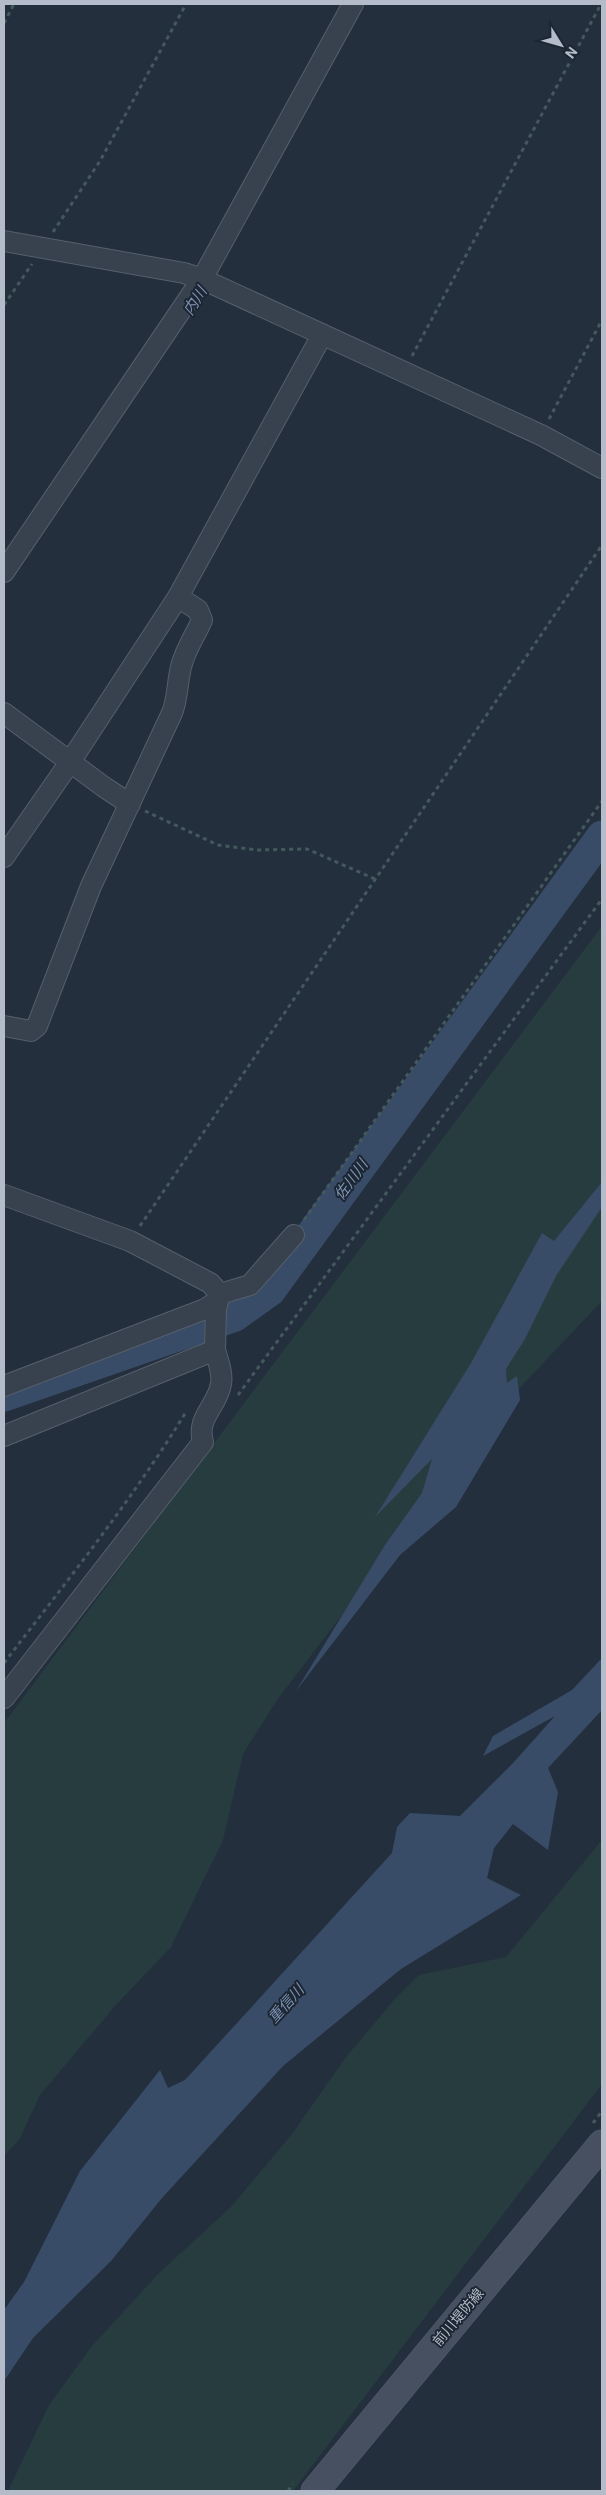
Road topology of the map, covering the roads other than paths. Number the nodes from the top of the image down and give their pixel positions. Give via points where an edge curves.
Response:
1 (353, 4) edge
2 (4, 241) edge
3 (202, 279) junction
4 (322, 335) junction
5 (602, 468) edge
6 (4, 572) edge
7 (178, 597) junction
8 (4, 713) edge
9 (70, 762) junction
10 (130, 804) junction
11 (4, 857) edge
12 (4, 1026) edge
13 (4, 1195) edge
14 (294, 1235) road end
15 (217, 1302) junction
16 (214, 1346) junction
17 (4, 1386) edge
18 (4, 1436) edge
19 (4, 1698) edge
20 (602, 2144) edge
21 (316, 2491) edge

1 - 3 street
2 - 3 street
3 - 4 street
3 - 6 street
4 - 5 street via 541,435
4 - 7 street
7 - 9 street
7 - 10 street via 198,610 202,620 181,666 178,698
8 - 9 street
9 - 10 street
9 - 11 street
10 - 12 street via 91,886 38,1026 31,1031
13 - 15 street via 130,1241 210,1282
14 - 15 street via 250,1285
15 - 16 street
15 - 17 street
16 - 18 street
16 - 19 street via 222,1374 221,1385 202,1425 203,1442
20 - 21 street, 前川堤防線

